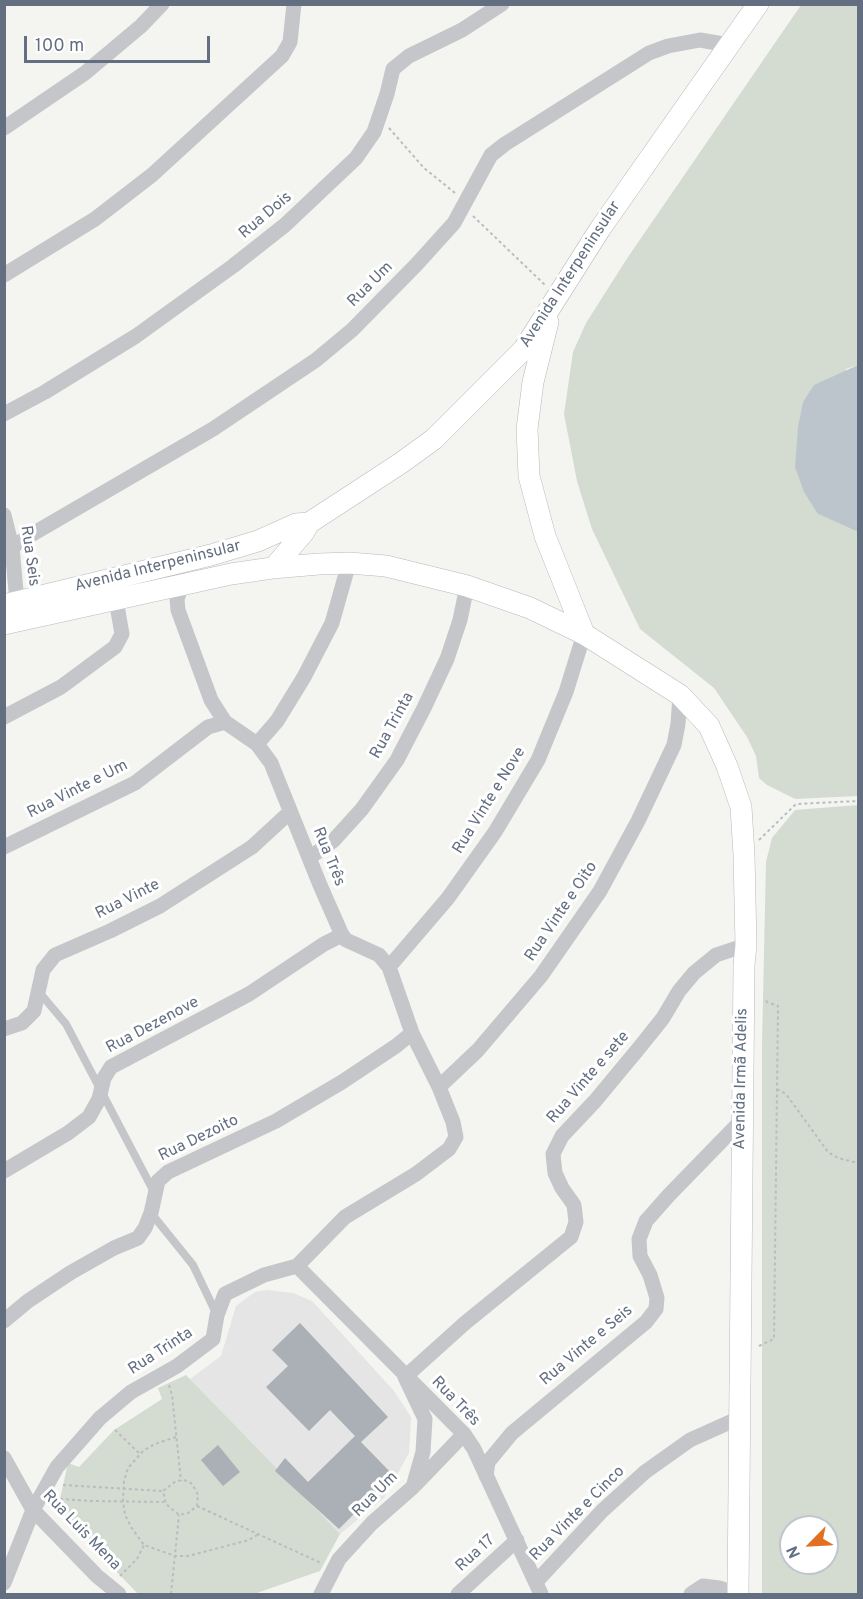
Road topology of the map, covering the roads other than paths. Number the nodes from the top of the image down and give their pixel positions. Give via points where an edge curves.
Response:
1 (162, 4) edge
2 (294, 4) edge
3 (502, 4) edge
4 (758, 4) edge
5 (729, 45) junction
6 (4, 128) edge
7 (4, 275) edge
8 (556, 299) junction
9 (4, 414) edge
10 (4, 515) edge
11 (309, 523) junction
12 (260, 540) junction
13 (12, 547) junction
14 (349, 563) junction
15 (272, 567) junction
16 (182, 585) junction
17 (467, 586) junction
18 (116, 600) junction
19 (11, 604) edge
20 (4, 624) edge
21 (584, 634) junction
22 (680, 695) junction
23 (4, 717) edge
24 (225, 722) junction
25 (257, 744) junction
26 (290, 812) junction
27 (4, 847) edge
28 (309, 858) junction
29 (342, 935) junction
30 (746, 945) junction
31 (389, 967) junction
32 (38, 990) junction
33 (4, 1029) edge
34 (412, 1033) junction
35 (439, 1087) junction
36 (101, 1092) junction
37 (742, 1120) junction
38 (4, 1171) edge
39 (154, 1193) junction
40 (150, 1212) junction
41 (297, 1266) junction
42 (216, 1315) junction
43 (4, 1321) edge
44 (405, 1377) junction
45 (739, 1418) junction
46 (464, 1434) junction
47 (4, 1458) edge
48 (486, 1476) junction
49 (412, 1487) junction
50 (33, 1510) junction
51 (517, 1540) junction
52 (4, 1583) edge
53 (539, 1588) edge
54 (119, 1594) edge
55 (321, 1594) edge
56 (458, 1594) edge
57 (691, 1594) edge
58 (738, 1594) edge

1 - 6 street via 84,73
2 - 7 street via 290,42 282,56 160,167 95,219
3 - 9 street, Rua Dois via 393,69 374,132 356,158 285,225 136,336
4 - 5 street, Avenida Interpeninsular
5 - 8 street, Avenida Interpeninsular
5 - 13 street, Rua Um via 700,40 649,53 505,144 491,155 454,223 352,330 316,360 213,429
8 - 11 street, Avenida Interpeninsular via 524,349 434,439
8 - 21 street via 533,382 527,429 529,476 545,536
10 - 13 street, Rua Seis
11 - 12 street, Avenida Interpeninsular via 296,524
11 - 15 street, Avenida Interpeninsular
12 - 15 street via 251,549 251,560 258,567
12 - 19 street, Avenida Interpeninsular
13 - 19 street, Rua Seis
14 - 15 street, Avenida Irmã Adelis
14 - 17 street, Avenida Irmã Adelis via 386,566
14 - 25 street via 332,623 299,686
15 - 16 street, Avenida Interpeninsular
16 - 18 street, Avenida Interpeninsular
16 - 24 street, Rua Três via 178,610 211,700
17 - 21 street, Avenida Irmã Adelis via 530,608
17 - 28 street, Rua Trinta via 447,659 397,760 362,809 333,841
18 - 20 street, Avenida Interpeninsular
18 - 23 street via 122,634 115,647 61,687
21 - 22 street, Avenida Irmã Adelis
21 - 31 street, Rua Vinte e Nove via 538,760 495,832 448,898
22 - 30 street, Avenida Irmã Adelis via 709,726 741,807
22 - 35 street, Rua Vinte e Oito via 674,745 600,891 541,976
24 - 25 street, Rua Três
24 - 27 street, Rua Vinte e Um via 208,727 135,783
25 - 26 street, Rua Três via 271,763
26 - 28 street, Rua Três
26 - 32 street, Rua Vinte via 252,847 160,906 55,955 43,970
28 - 29 street, Rua Três
29 - 31 street via 379,955
29 - 36 street, Rua Dezenove via 249,994 111,1067
30 - 37 street, Avenida Irmã Adelis
30 - 44 street, Rua Vinte e sete via 716,955 694,973 645,1041 562,1136 553,1154 555,1173 574,1205 576,1222 572,1237
31 - 34 street
32 - 33 street, Rua Vinte via 34,1011 22,1023
32 - 36 lane via 66,1024
34 - 35 street
34 - 39 street, Rua Dezoito via 342,1082 276,1121 168,1172 158,1180
35 - 41 street via 456,1137 449,1149 345,1217
36 - 38 street, Rua Dezenove via 89,1117
36 - 39 lane
37 - 45 street, Avenida Irmã Adelis
37 - 48 street, Rua Vinte e Seis via 646,1221 639,1239 640,1256 657,1298 656,1309 646,1322 512,1433 488,1462
39 - 40 street, Rua Dezoito
40 - 42 lane via 193,1265
40 - 43 street, Rua Dezoito via 138,1238 70,1273
41 - 42 street, Rua Trinta via 264,1275 225,1294
41 - 44 street, Rua Três
42 - 50 street, Rua Trinta via 213,1340 131,1392 100,1418 57,1467
44 - 46 street, Rua Três
44 - 49 street, Rua Um via 425,1419 423,1452
45 - 53 street, Rua Vinte e Cinco via 690,1440 645,1472 602,1511
45 - 58 street, Avenida Irmã Adelis
46 - 48 street, Rua Três
46 - 49 street
47 - 50 street, Rua Luis Mena
48 - 51 street, Rua Três
49 - 55 street, Rua Um via 339,1559
50 - 52 street, Rua Trinta
50 - 54 street, Rua Luis Mena
51 - 53 street, Rua Três
51 - 56 street, Rua 17
57 - 58 street via 703,1586

